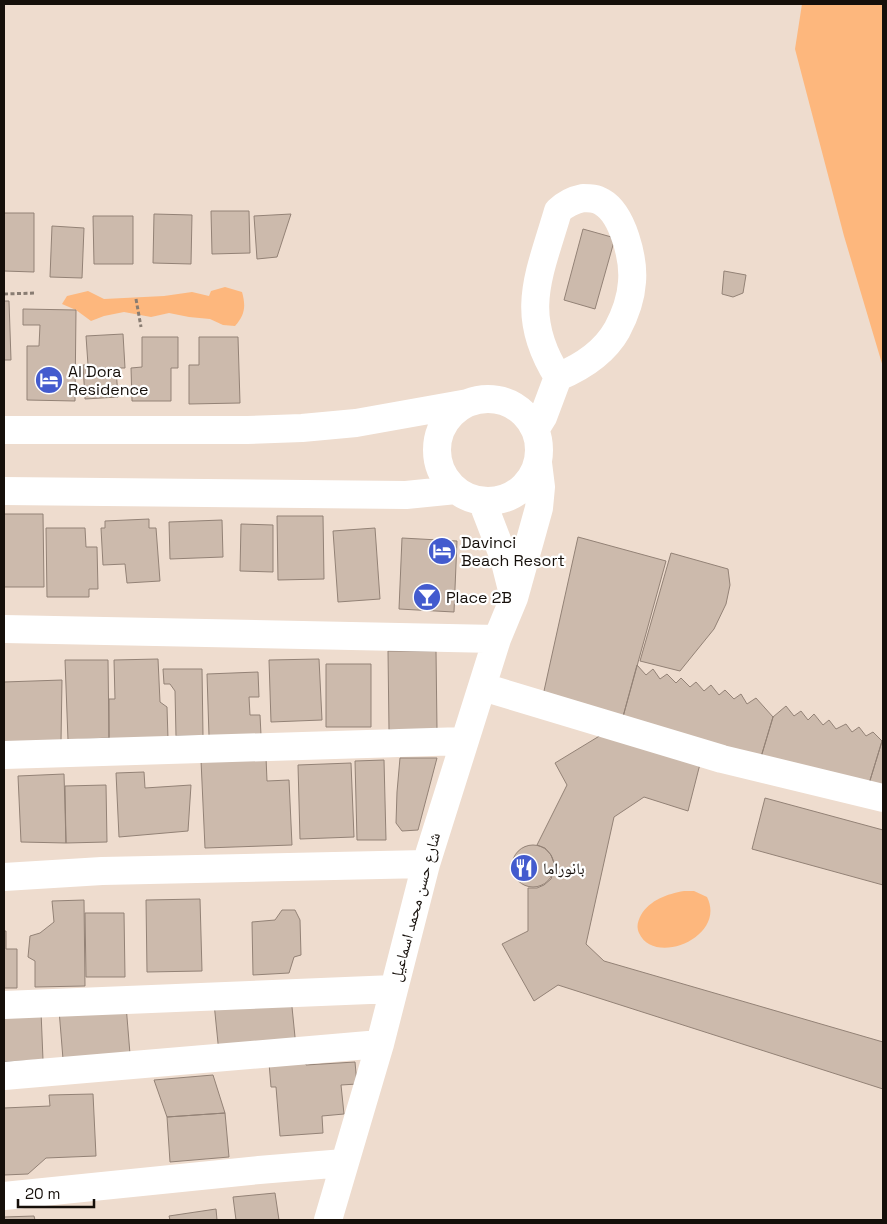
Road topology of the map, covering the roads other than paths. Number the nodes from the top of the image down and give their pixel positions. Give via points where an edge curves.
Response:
1 (558, 377) junction
2 (468, 403) junction
3 (4, 430) edge
4 (535, 430) junction
5 (538, 463) junction
6 (456, 490) junction
7 (4, 491) edge
8 (482, 501) junction
9 (514, 598) junction
10 (4, 629) edge
11 (497, 639) junction
12 (483, 687) junction
13 (464, 741) junction
14 (4, 755) edge
15 (883, 798) edge
16 (426, 864) junction
17 (4, 877) edge
18 (394, 989) junction
19 (4, 1005) edge
20 (380, 1044) junction
21 (4, 1076) edge
22 (344, 1163) junction
23 (4, 1196) edge
24 (328, 1220) edge

1 - 1 street via 547,360 535,321 538,281 558,211 574,200 593,198 610,208 623,231 631,256 629,299 616,331 600,351 580,367
1 - 4 street
2 - 3 street via 356,423 302,428
2 - 4 street via 483,399 507,403 527,416
2 - 6 street via 445,422 437,450 446,479
4 - 5 street via 540,452
5 - 8 street via 523,488 497,501
5 - 9 street, شارع حسن محمد اسماعيل via 539,508
6 - 7 street via 406,494
6 - 8 street
8 - 9 street via 504,558
9 - 11 street, شارع حسن محمد اسماعيل
10 - 11 street
11 - 12 street, شارع حسن محمد اسماعيل
12 - 13 street, شارع حسن محمد اسماعيل
12 - 15 street via 722,759
13 - 14 street
13 - 16 street, شارع حسن محمد اسماعيل
16 - 17 street via 102,871
16 - 18 street, شارع حسن محمد اسماعيل
18 - 19 street
18 - 20 street, شارع حسن محمد اسماعيل
20 - 21 street
20 - 22 street, شارع حسن محمد اسماعيل
22 - 23 street
22 - 24 street, شارع حسن محمد اسماعيل

